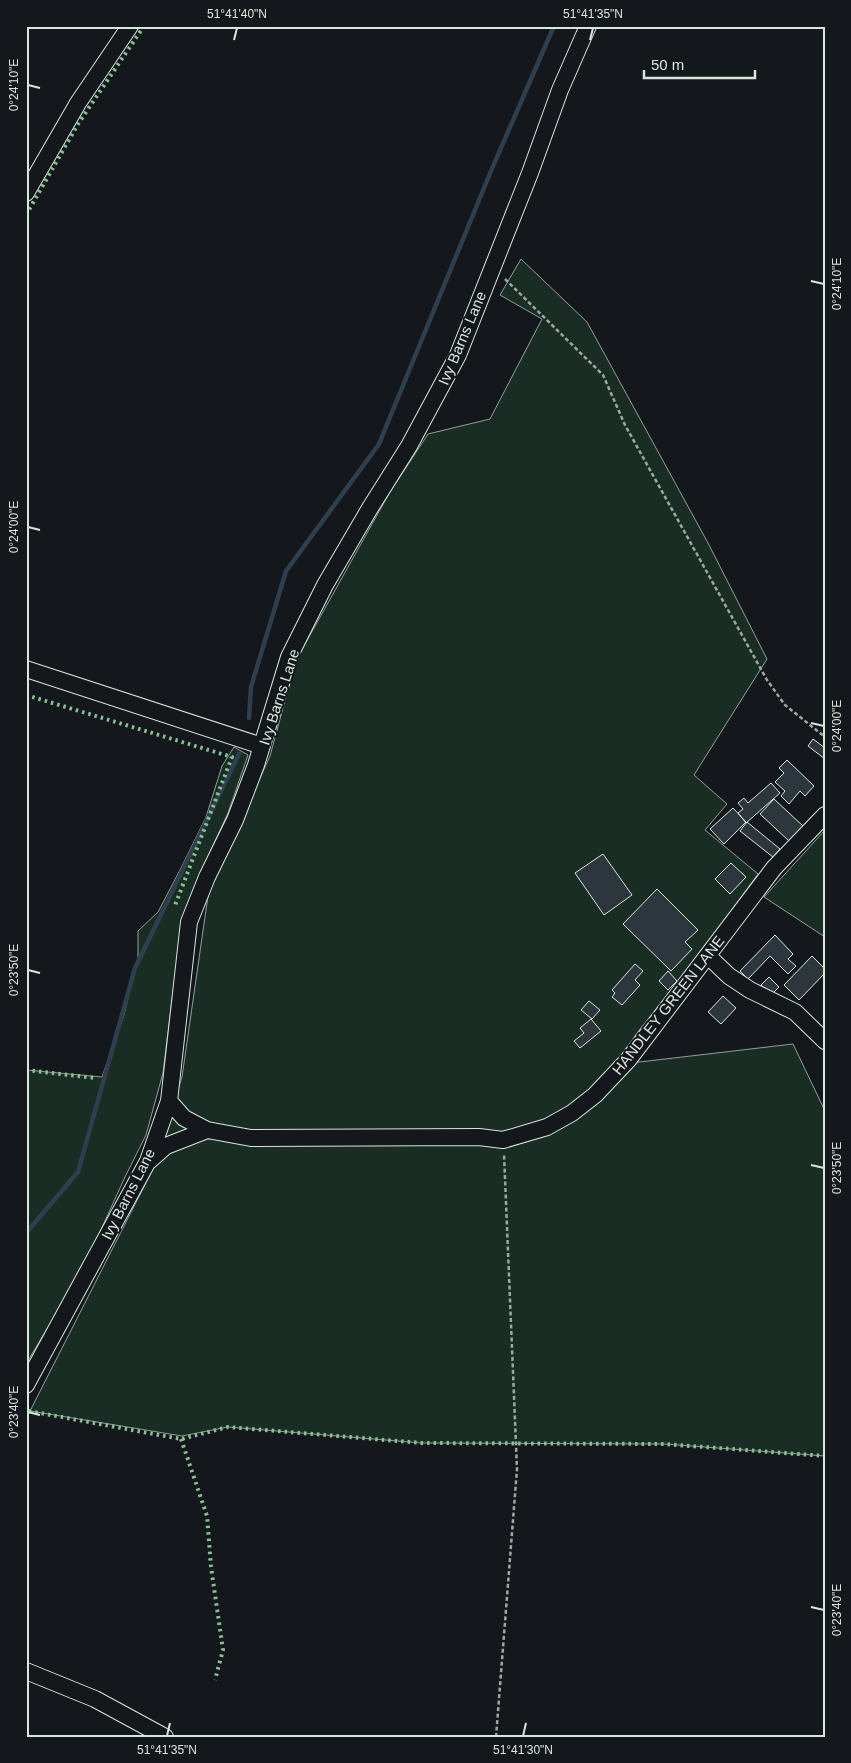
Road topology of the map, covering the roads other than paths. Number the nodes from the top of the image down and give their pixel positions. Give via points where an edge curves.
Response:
1 (130, 26) edge
2 (588, 26) edge
3 (26, 193) edge
4 (26, 669) edge
5 (262, 746) junction
6 (825, 814) edge
7 (708, 956) junction
8 (825, 1041) edge
9 (170, 1101) junction
10 (207, 1130) junction
11 (148, 1161) junction
12 (26, 1385) edge
13 (26, 1671) edge
14 (165, 1737) edge

1 - 3 street via 78,103
2 - 5 street, Ivy Barns Lane via 560,90 458,355 409,446 325,585 289,657
4 - 5 street
5 - 9 street, Ivy Barns Lane via 235,820 189,922
6 - 7 street, HANDLEY GREEN LANE via 774,868
7 - 8 street via 750,990 795,1012
7 - 10 street, HANDLEY GREEN LANE via 629,1059 595,1095 547,1127 503,1140 479,1137 251,1138
9 - 10 street, HANDLEY GREEN LANE via 184,1118
9 - 11 street, Ivy Barns Lane
10 - 11 street via 166,1146
11 - 12 street, Ivy Barns Lane
13 - 14 street via 95,1699

